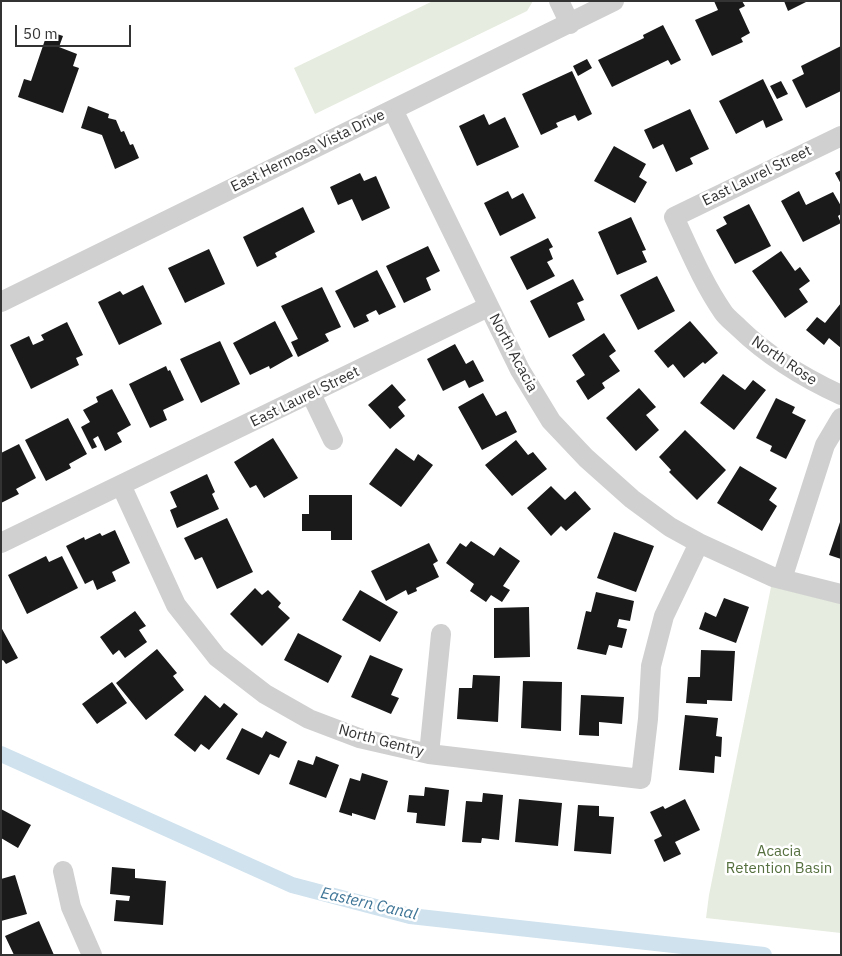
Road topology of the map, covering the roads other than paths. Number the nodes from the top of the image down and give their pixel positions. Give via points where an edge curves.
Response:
1 (559, 1) edge
2 (614, 1) edge
3 (570, 24) junction
4 (393, 110) junction
5 (841, 136) edge
6 (674, 217) joint
7 (1, 302) edge
8 (488, 307) junction
9 (311, 394) junction
10 (841, 395) edge
11 (841, 418) edge
12 (333, 440) dead end
13 (121, 486) junction
14 (1, 543) edge
15 (699, 543) junction
16 (782, 580) junction
17 (841, 594) edge
18 (441, 634) dead end
19 (429, 754) junction
20 (63, 871) dead end
21 (92, 955) edge

1 - 3 street
2 - 3 street, East Hermosa Vista Drive
3 - 4 street, East Hermosa Vista Drive
4 - 7 street, East Hermosa Vista Drive
4 - 8 street, North Acacia
5 - 6 street, East Laurel Street
6 - 10 street, North Rose via 696,265 724,313 779,361
8 - 9 street, East Laurel Street
8 - 15 street, North Acacia via 520,370 552,421 586,458 632,499 670,527
9 - 12 street
9 - 13 street, East Laurel Street
11 - 16 street via 824,446
13 - 14 street, East Laurel Street
13 - 19 street, North Gentry via 176,605 217,657 265,694 309,719 359,738
15 - 16 street, North Acacia
15 - 19 street, North Gentry via 664,616 651,666 641,779
16 - 17 street, North Acacia
18 - 19 street
20 - 21 street via 71,907

